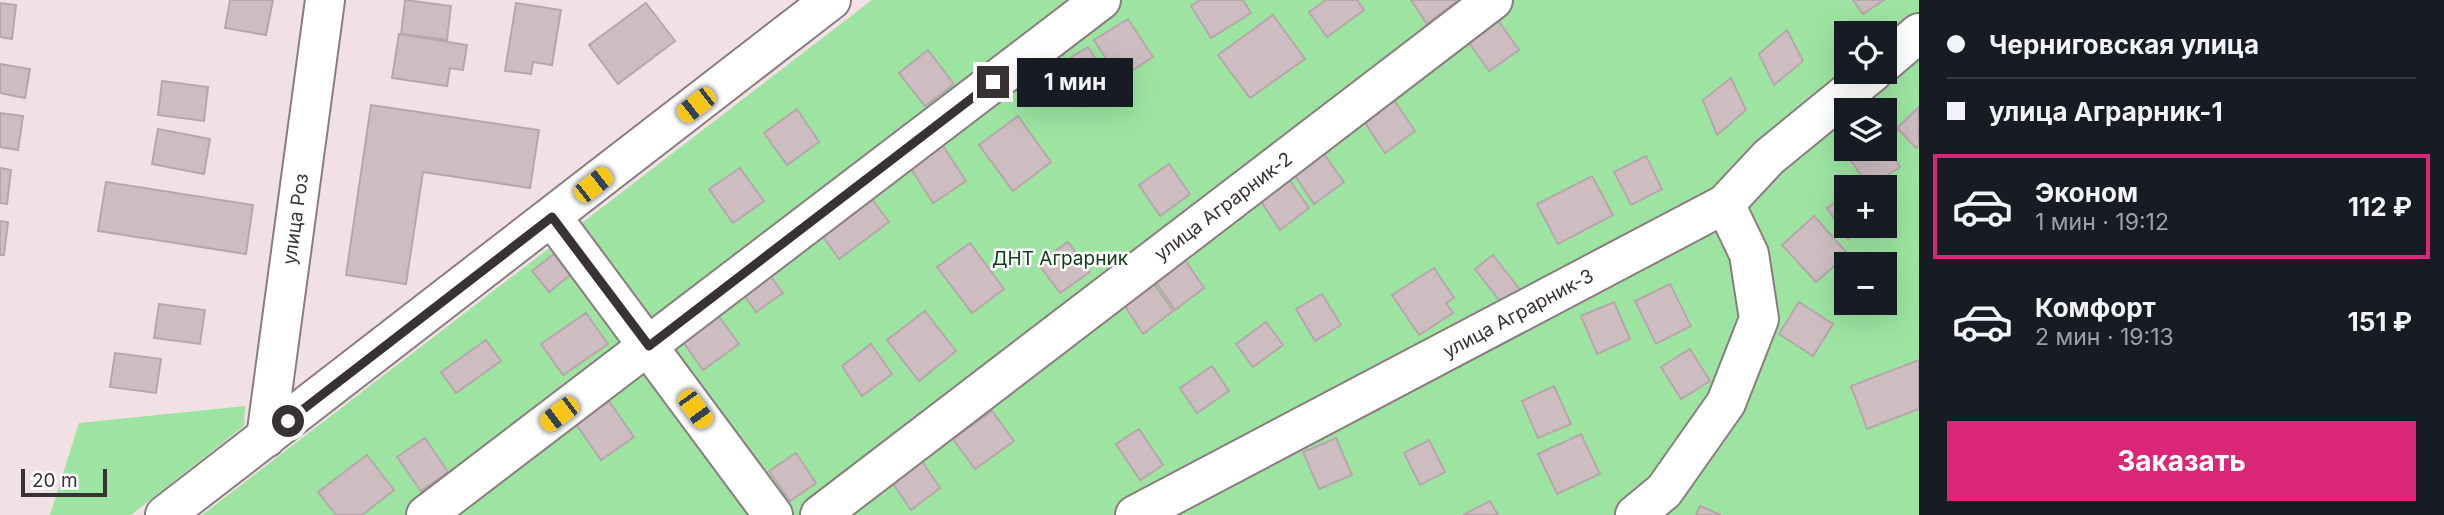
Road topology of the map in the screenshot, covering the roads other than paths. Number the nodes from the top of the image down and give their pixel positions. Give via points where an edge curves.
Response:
1 (325, 0) edge
2 (1101, 0) edge
3 (1493, 0) edge
4 (822, 3) edge
5 (1919, 33) edge
6 (1897, 52) edge
7 (1858, 84) edge
8 (1726, 204) junction
9 (552, 217) junction
10 (649, 346) junction
11 (266, 438) junction
12 (165, 515) edge
13 (426, 515) edge
14 (773, 515) edge
15 (820, 515) edge
16 (1135, 515) edge
17 (1635, 515) edge

1 - 11 street, улица Роз
2 - 10 street
3 - 15 street, улица Аграрник-2
4 - 9 street
5 - 6 street
7 - 8 street, улица Аграрник-3 via 1769,158
8 - 16 street, улица Аграрник-3
8 - 17 street via 1749,254 1759,319 1726,403 1664,491
9 - 10 street
9 - 11 street
10 - 13 street
10 - 14 street
11 - 12 street

